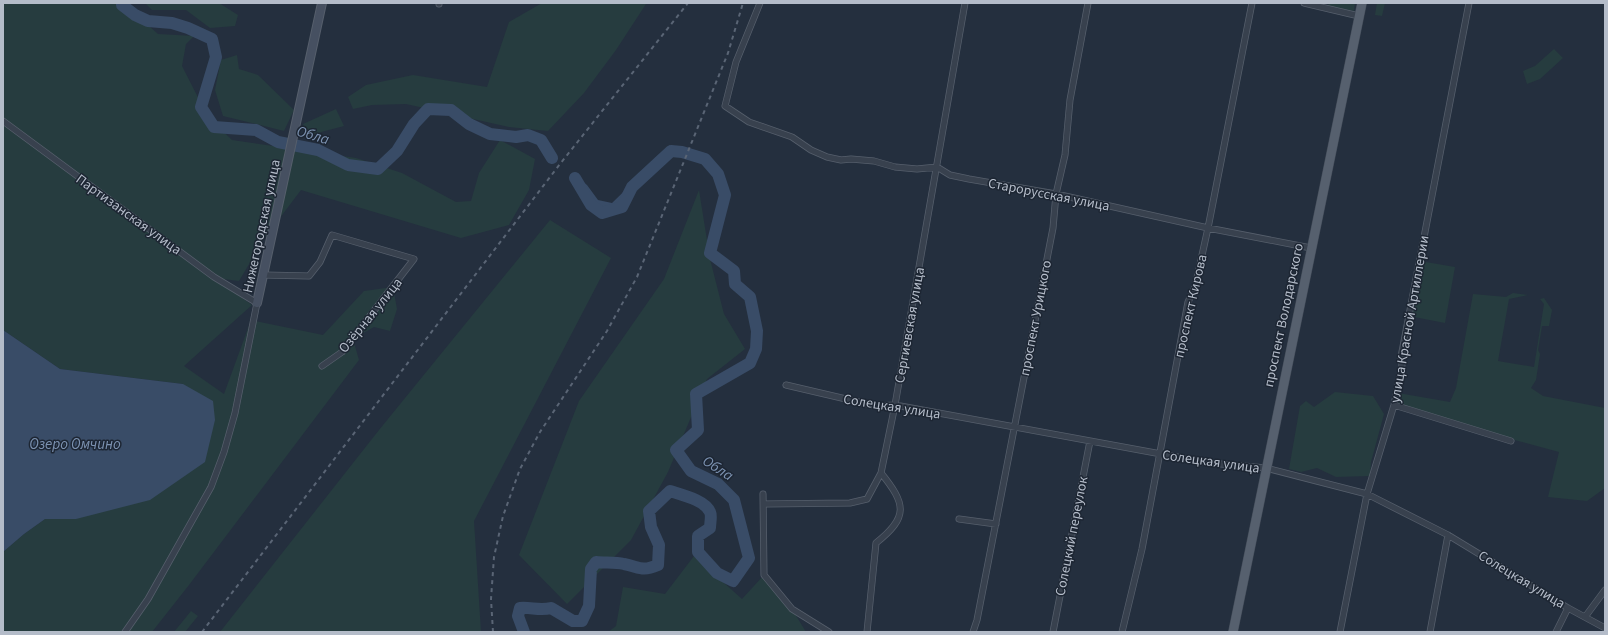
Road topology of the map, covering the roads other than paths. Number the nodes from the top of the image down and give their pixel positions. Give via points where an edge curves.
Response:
1 (322, 3) edge
2 (760, 3) edge
3 (965, 3) edge
4 (1088, 3) edge
5 (1252, 3) edge
6 (1304, 3) edge
7 (1362, 3) edge
8 (1469, 3) edge
9 (1359, 16) junction
10 (3, 121) edge
11 (937, 167) junction
12 (1056, 194) junction
13 (1208, 228) junction
14 (1311, 248) junction
15 (264, 275) junction
16 (257, 303) junction
17 (322, 366) dead end
18 (786, 386) dead end
19 (895, 405) junction
20 (1394, 405) junction
21 (1014, 426) junction
22 (1090, 441) junction
23 (1510, 441) dead end
24 (1159, 453) junction
25 (1266, 468) junction
26 (881, 473) junction
27 (763, 494) dead end
28 (1367, 494) junction
29 (764, 504) junction
30 (959, 519) dead end
31 (996, 524) junction
32 (1448, 535) junction
33 (1605, 590) edge
34 (1568, 608) junction
35 (1585, 617) junction
36 (1605, 628) edge
37 (124, 632) edge
38 (829, 632) edge
39 (867, 632) edge
40 (973, 632) edge
41 (1052, 632) edge
42 (1122, 632) edge
43 (1233, 632) edge
44 (1340, 632) edge
45 (1430, 632) edge
46 (1556, 632) edge

1 - 15 street, Нижегородская улица
2 - 11 street via 736,62 725,106 749,122 792,137 827,157 874,161 895,167
3 - 11 street, Сергиевская улица
4 - 12 street, проспект Урицкого via 1070,100 1065,155
5 - 13 street, проспект Кирова
6 - 9 street
7 - 9 main road, проспект Володарского
8 - 20 street, улица Красной Артиллерии via 1424,231
9 - 14 main road, проспект Володарского
10 - 16 street, Партизанская улица via 214,277
11 - 12 street, Старорусская улица via 950,175
11 - 19 street, Сергиевская улица
12 - 13 street, Старорусская улица
12 - 21 street, проспект Урицкого via 1052,228
13 - 14 street, Старорусская улица
13 - 24 street, проспект Кирова via 1195,286 1188,302
14 - 25 main road, проспект Володарского
15 - 16 street, Нижегородская улица
15 - 17 street, Озёрная улица via 309,276 320,262 332,235 414,259 342,352
16 - 37 street via 235,413 211,487 148,599
18 - 19 street, Солецкая улица via 876,406
19 - 21 street, Солецкая улица
19 - 26 street, Сергиевская улица
20 - 23 street
20 - 28 street, улица Красной Артиллерии
21 - 22 street, Солецкая улица
21 - 31 street, проспект Урицкого
22 - 24 street, Солецкая улица
22 - 41 street, Солецкий переулок
24 - 25 street, Солецкая улица via 1210,463
24 - 42 street, проспект Кирова via 1142,549
25 - 28 street, Солецкая улица
25 - 43 main road, проспект Володарского
26 - 29 street, Сергиевская улица via 867,499 850,503
26 - 39 street via 900,502 899,521 876,543
27 - 29 street
28 - 32 street, Солецкая улица
28 - 44 street, улица Красной Артиллерии
29 - 38 street via 764,575 792,609
30 - 31 street
31 - 40 street, проспект Урицкого
32 - 34 street, Солецкая улица
32 - 45 street
33 - 35 street
34 - 35 street, Солецкая улица
34 - 46 street
35 - 36 street, Солецкая улица

